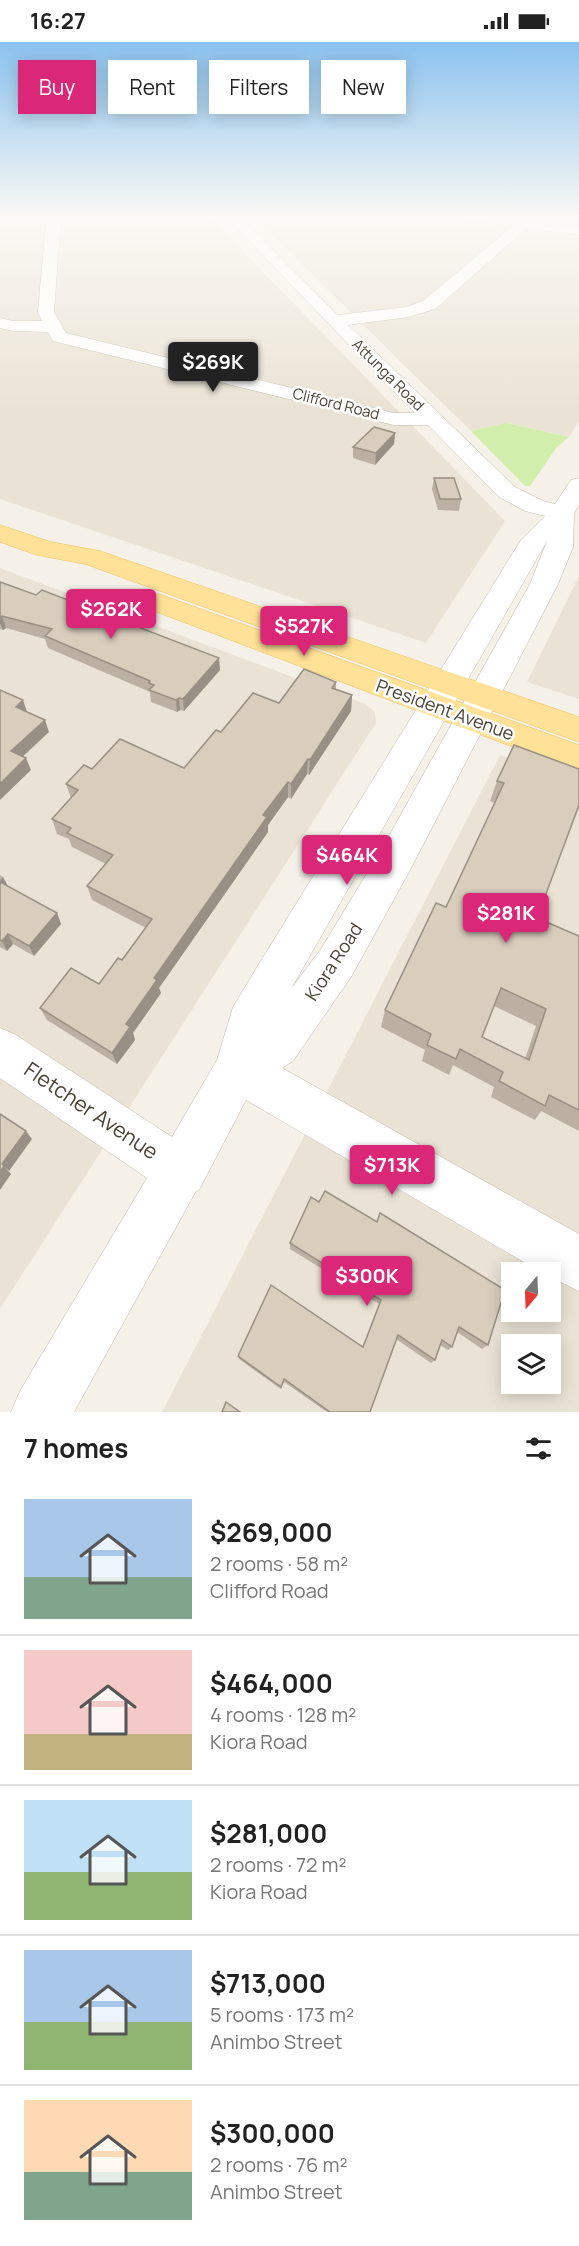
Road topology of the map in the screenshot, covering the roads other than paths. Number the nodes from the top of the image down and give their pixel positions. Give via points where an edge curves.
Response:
1 (49, 279) edge
2 (293, 279) edge
3 (459, 279) edge
4 (334, 321) junction
5 (0, 323) edge
6 (54, 327) junction
7 (433, 419) junction
8 (579, 485) edge
9 (562, 513) junction
10 (0, 533) edge
11 (459, 701) junction
12 (579, 730) edge
13 (579, 759) edge
14 (0, 1051) edge
15 (238, 1069) junction
16 (181, 1172) junction
17 (579, 1264) edge
18 (41, 1412) edge

1 - 6 street via 46,312
2 - 4 street, Attunga Road
3 - 4 street via 429,305 408,312
4 - 7 street, Attunga Road
5 - 6 street
6 - 7 street, Clifford Road via 59,337 371,413
7 - 9 street, Attunga Road via 507,492 534,506
8 - 9 street, Kiora Road
9 - 11 street, Kiora Road via 560,547 544,584
10 - 11 main road, President Avenue via 46,549 78,568 189,616
11 - 12 main road, President Avenue
11 - 13 main road, President Avenue
11 - 15 street, Kiora Road via 395,861 336,963 277,1045
14 - 16 street, Fletcher Avenue
15 - 16 street, Kiora Road
15 - 17 street
16 - 18 street, Kiora Road

